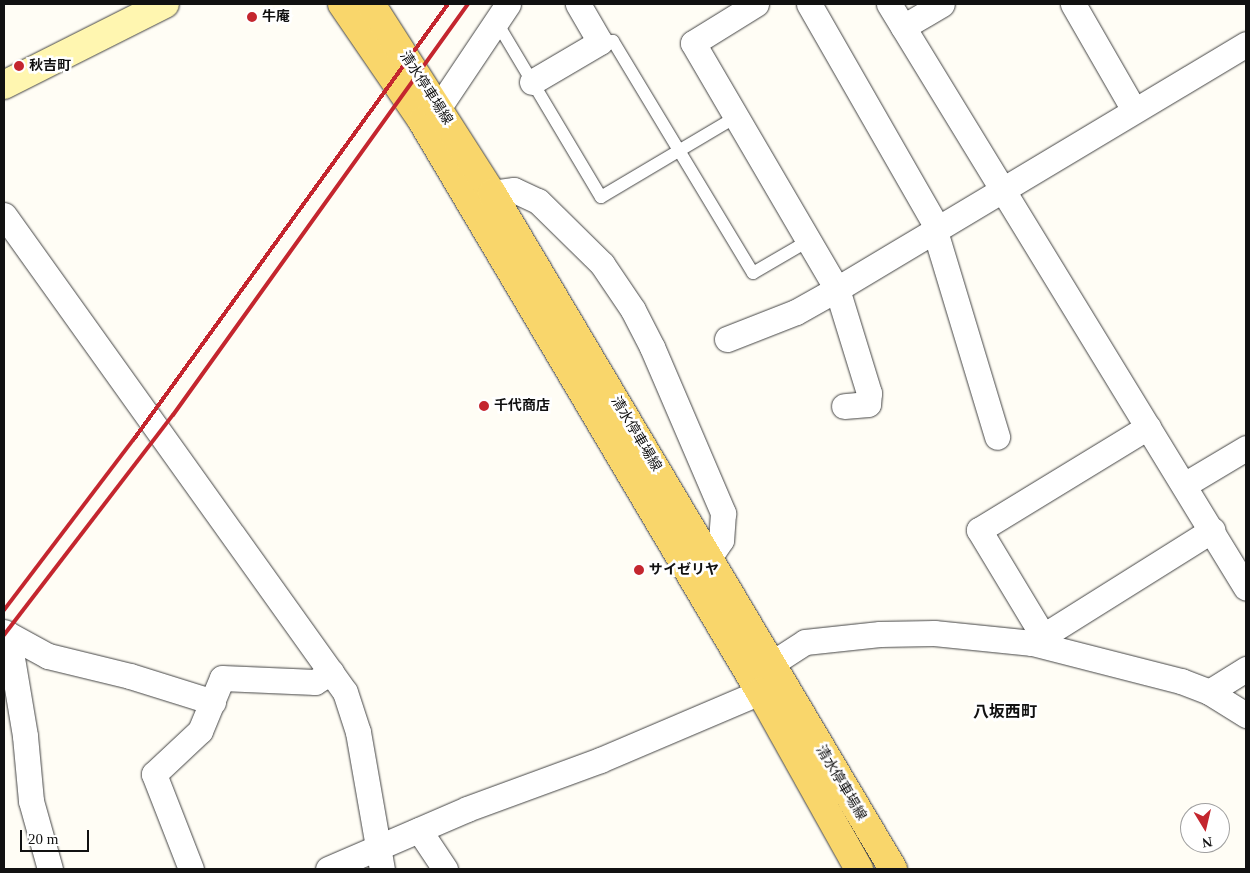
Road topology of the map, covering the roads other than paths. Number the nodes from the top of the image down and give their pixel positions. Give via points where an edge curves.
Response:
1 (165, 4) edge
2 (342, 4) edge
3 (371, 4) edge
4 (578, 4) edge
5 (809, 4) edge
6 (889, 4) edge
7 (942, 4) edge
8 (1073, 4) edge
9 (748, 6) edge
10 (502, 12) edge
11 (903, 26) junction
12 (600, 42) junction
13 (1246, 44) edge
14 (532, 82) junction
15 (4, 84) edge
16 (439, 107) junction
17 (1134, 110) junction
18 (736, 116) junction
19 (679, 151) junction
20 (1004, 190) junction
21 (492, 193) junction
22 (4, 215) edge
23 (937, 230) junction
24 (808, 241) junction
25 (837, 289) junction
26 (727, 339) dead end
27 (844, 406) dead end
28 (1148, 427) junction
29 (997, 437) dead end
30 (1246, 448) edge
31 (1184, 485) junction
32 (1212, 530) junction
33 (709, 558) junction
34 (1246, 588) edge
35 (6, 633) edge
36 (1037, 640) junction
37 (1246, 669) edge
38 (331, 672) junction
39 (771, 680) junction
40 (1209, 692) junction
41 (213, 702) junction
42 (1246, 716) edge
43 (419, 830) junction
44 (380, 858) edge
45 (50, 869) edge
46 (191, 869) edge
47 (328, 869) edge
48 (445, 869) edge
49 (858, 869) edge
50 (892, 869) edge

1 - 15 street
2 - 39 main road, 清水停車場線 via 422,121
3 - 16 main road, 清水停車場線
4 - 12 street
5 - 23 street
6 - 11 street
7 - 11 street
8 - 17 street
9 - 18 street via 693,43
10 - 14 lane
10 - 16 street
11 - 20 street
12 - 14 street
12 - 19 lane via 613,41
13 - 17 street
14 - 19 lane via 601,197
16 - 21 main road, 清水停車場線
17 - 20 street
18 - 19 lane
18 - 24 street
19 - 24 lane via 753,273
20 - 23 street
20 - 28 street
21 - 33 main road, 清水停車場線
21 - 33 street via 514,190 538,201 602,264 633,310 664,372 723,513 721,540
22 - 38 street
23 - 25 street
23 - 29 street
24 - 25 street
25 - 26 street via 796,312
25 - 27 street via 869,393 868,404
28 - 31 street
28 - 36 street via 979,530
30 - 31 street
31 - 32 street
32 - 34 street
32 - 36 street
33 - 39 main road, 清水停車場線
35 - 41 street via 48,656 130,676
35 - 45 street via 25,736 31,801
36 - 39 street via 934,633 880,634 804,642
36 - 40 street
37 - 40 street
38 - 41 street via 315,682 222,678
38 - 44 street via 353,709
39 - 43 street via 600,760
39 - 49 main road, 清水停車場線
39 - 50 main road, 清水停車場線
40 - 42 street
41 - 46 street via 200,730 154,774
43 - 44 street
43 - 48 street
44 - 47 street

